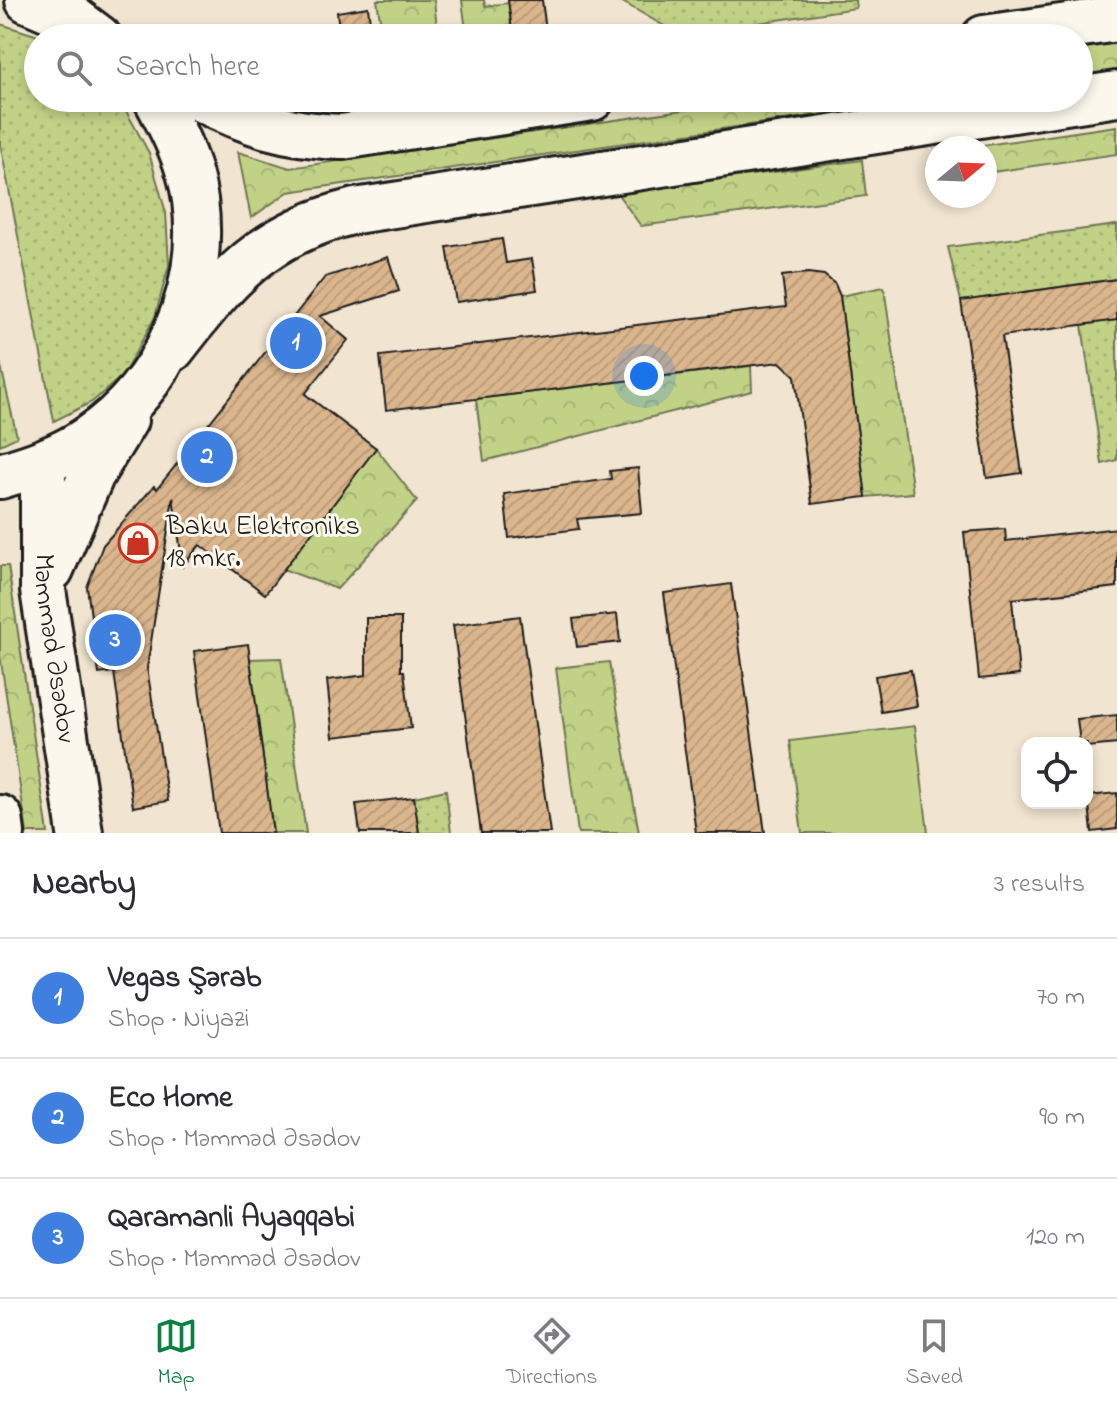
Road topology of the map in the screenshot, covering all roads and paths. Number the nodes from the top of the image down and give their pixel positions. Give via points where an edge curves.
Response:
1 (28, 0) edge
2 (74, 19) edge
3 (1117, 19) edge
4 (1082, 24) edge
5 (1117, 94) edge
6 (1093, 96) edge
7 (163, 112) edge
8 (226, 112) edge
9 (502, 112) edge
10 (888, 113) edge
11 (161, 364) junction
12 (43, 463) junction
13 (0, 476) edge
14 (43, 590) junction
15 (0, 818) edge
16 (2, 833) edge
17 (80, 833) edge

1 - 2 main road
3 - 4 main road
5 - 6 main road
7 - 11 main road via 180,144 195,199 196,242 185,312
8 - 9 main road via 245,122 310,136 342,137
10 - 11 main road via 313,221 252,259 213,297
11 - 12 main road via 129,405
11 - 14 main road via 92,474
12 - 13 main road
12 - 14 main road, Məmməd Əsədov
14 - 17 main road, Məmməd Əsədov
15 - 16 main road

